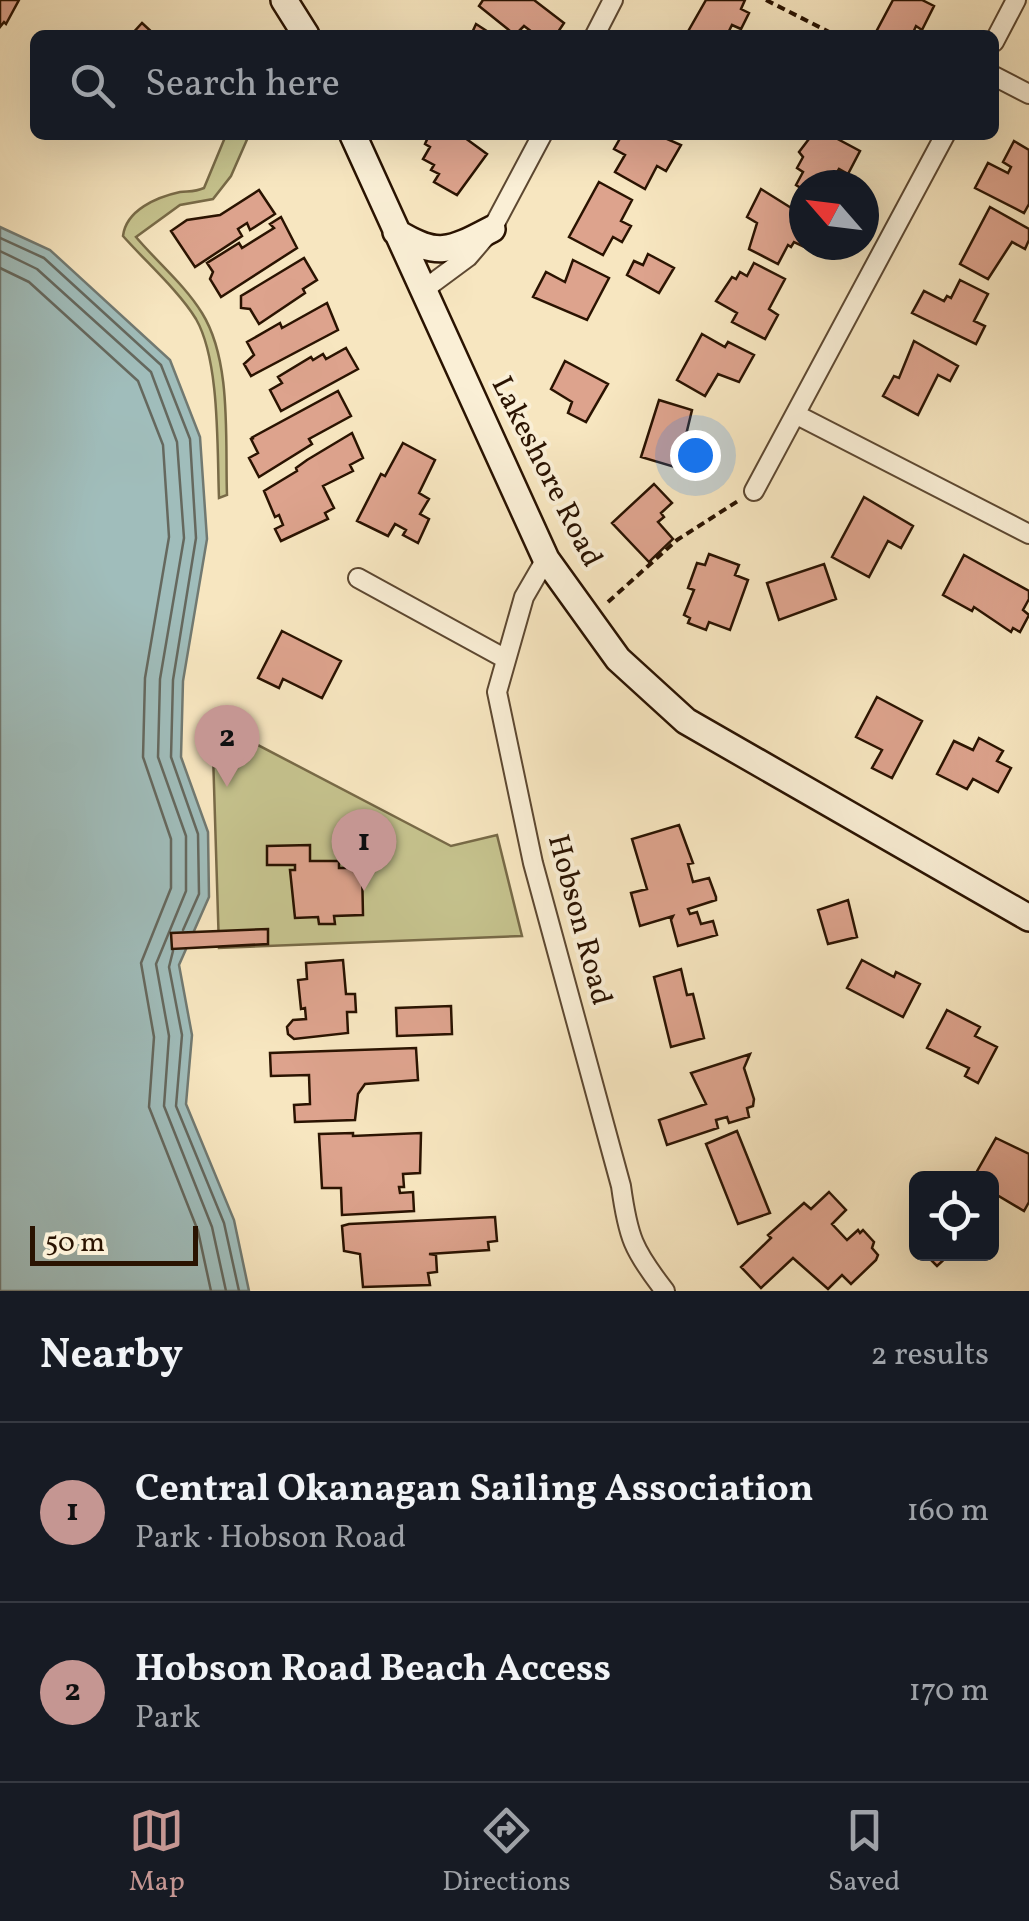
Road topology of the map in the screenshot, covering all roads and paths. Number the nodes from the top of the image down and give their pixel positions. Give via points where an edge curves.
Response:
1 (284, 0) edge
2 (613, 0) edge
3 (766, 0) edge
4 (1016, 0) edge
5 (303, 30) edge
6 (598, 30) edge
7 (826, 30) edge
8 (999, 32) edge
9 (999, 79) edge
10 (1029, 94) edge
11 (354, 140) edge
12 (539, 140) edge
13 (942, 140) edge
14 (492, 230) junction
15 (396, 232) junction
16 (422, 291) junction
17 (797, 415) junction
18 (754, 491) joint
19 (1029, 534) edge
20 (546, 559) junction
21 (358, 578) dead end
22 (589, 618) junction
23 (506, 659) junction
24 (1029, 918) edge
25 (665, 1291) edge

1 - 5 main road
2 - 6 street
3 - 7 path
4 - 8 street
9 - 10 street
11 - 15 main road, Lakeshore Road
12 - 14 street
13 - 17 street
14 - 15 main road via 438,252
14 - 16 street
15 - 16 main road, Lakeshore Road
16 - 20 main road, Lakeshore Road
17 - 18 street
17 - 19 street
18 - 22 path via 677,540
20 - 22 main road, Lakeshore Road
20 - 23 street, Hobson Road via 524,596
21 - 23 street
22 - 24 main road, Lakeshore Road via 618,659 686,721
23 - 25 street, Hobson Road via 497,692 534,862 628,1232

